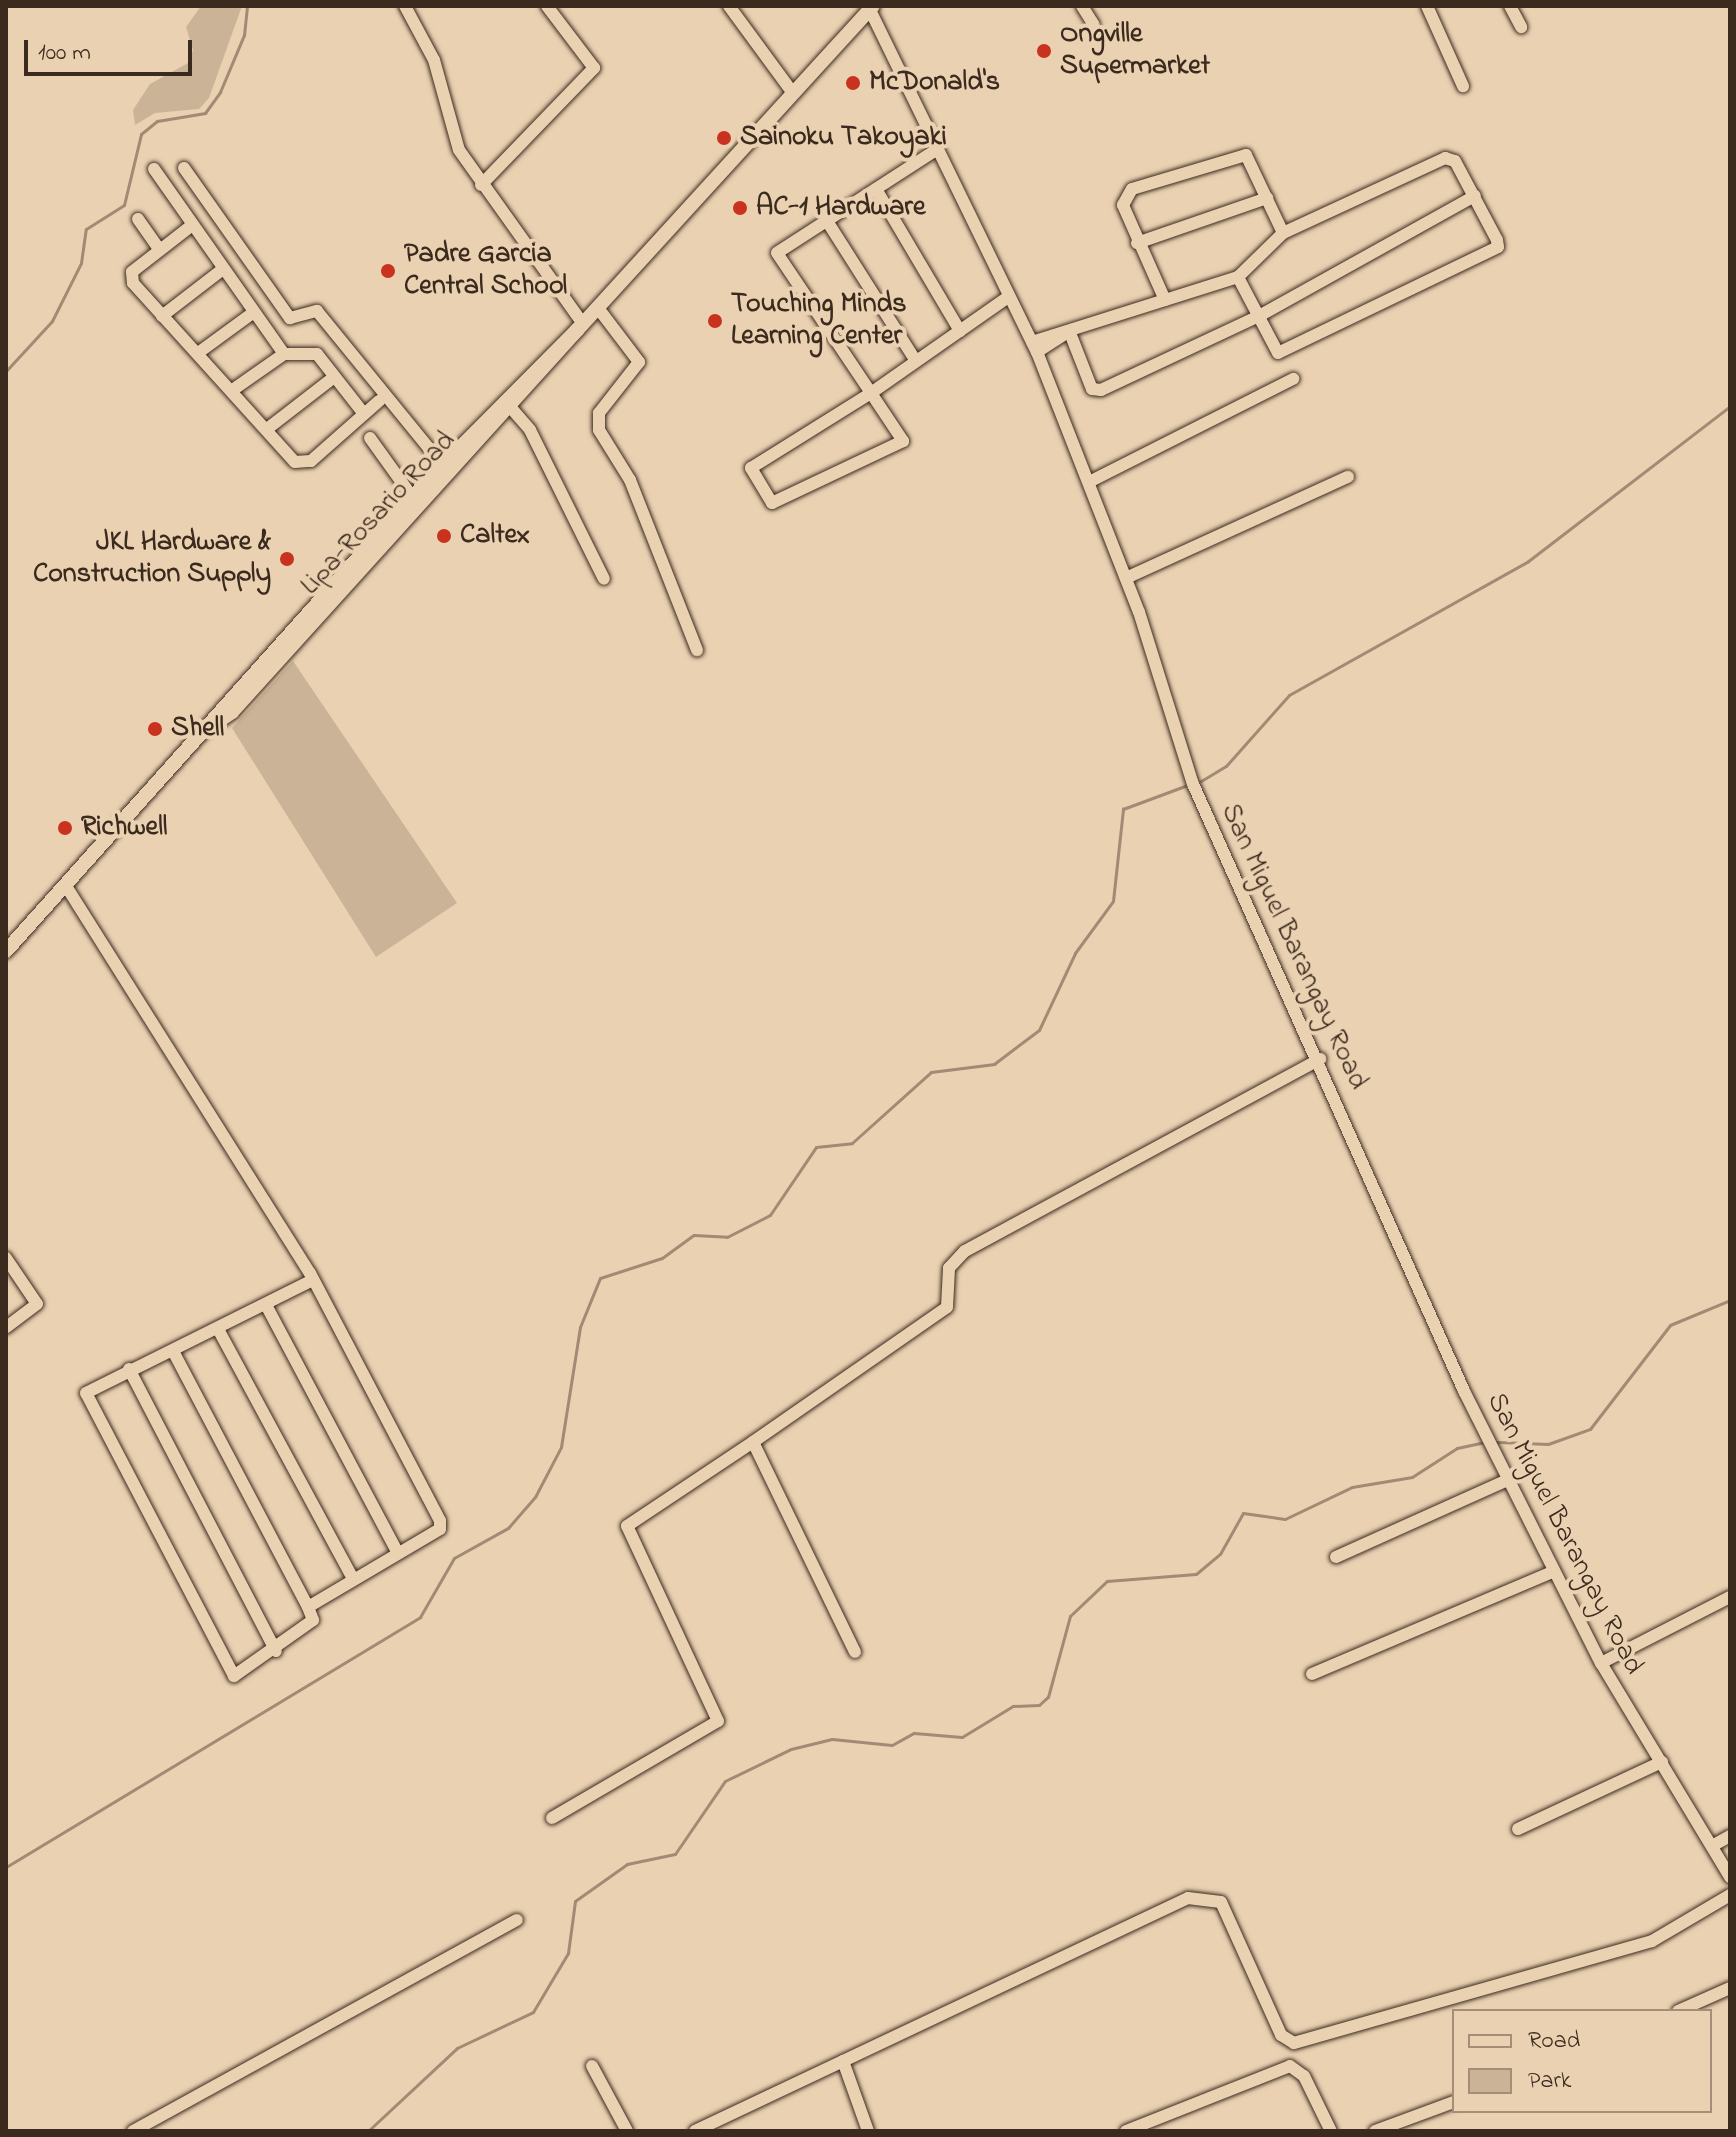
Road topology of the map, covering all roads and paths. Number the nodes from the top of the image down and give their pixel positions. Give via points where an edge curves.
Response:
1 (405, 6) edge
2 (547, 6) edge
3 (729, 6) edge
4 (1082, 6) edge
5 (1427, 6) edge
6 (1510, 6) edge
7 (871, 7) edge
8 (1094, 25) dead end
9 (1521, 27) dead end
10 (1463, 86) dead end
11 (793, 93) junction
12 (936, 150) junction
13 (184, 168) dead end
14 (154, 169) dead end
15 (481, 185) junction
16 (876, 189) junction
17 (1475, 196) junction
18 (1267, 198) junction
19 (138, 219) dead end
20 (827, 221) junction
21 (191, 226) junction
22 (1283, 233) junction
23 (1137, 243) junction
24 (159, 249) junction
25 (223, 269) junction
26 (1238, 277) junction
27 (1008, 297) junction
28 (1165, 300) junction
29 (598, 308) junction
30 (254, 312) junction
31 (162, 316) junction
32 (1259, 316) junction
33 (580, 327) junction
34 (960, 331) junction
35 (1067, 334) junction
36 (1035, 347) junction
37 (198, 353) junction
38 (284, 354) junction
39 (916, 361) junction
40 (334, 377) junction
41 (1293, 379) dead end
42 (234, 389) junction
43 (871, 393) junction
44 (379, 401) dead end
45 (509, 405) junction
46 (362, 419) junction
47 (267, 429) junction
48 (446, 470) junction
49 (1348, 477) dead end
50 (1089, 482) junction
51 (416, 503) junction
52 (1126, 578) junction
53 (604, 579) dead end
54 (697, 650) dead end
55 (66, 886) junction
56 (6, 951) edge
57 (1320, 1059) junction
58 (6, 1258) edge
59 (311, 1281) junction
60 (266, 1305) junction
61 (6, 1327) edge
62 (218, 1329) junction
63 (173, 1351) junction
64 (129, 1369) junction
65 (753, 1442) junction
66 (1507, 1480) junction
67 (398, 1553) junction
68 (1336, 1557) dead end
69 (1552, 1572) junction
70 (353, 1579) junction
71 (1730, 1597) edge
72 (308, 1607) junction
73 (276, 1651) junction
74 (855, 1652) dead end
75 (1601, 1663) junction
76 (1312, 1674) dead end
77 (1662, 1762) junction
78 (552, 1818) dead end
79 (1518, 1829) dead end
80 (1730, 1836) edge
81 (1712, 1846) junction
82 (1730, 1877) edge
83 (1730, 1895) edge
84 (517, 1920) dead end
85 (1730, 1988) edge
86 (1683, 2009) edge
87 (843, 2061) junction
88 (592, 2066) dead end
89 (1452, 2103) edge
90 (133, 2131) edge
91 (627, 2131) edge
92 (695, 2131) edge
93 (868, 2131) edge
94 (1126, 2131) edge
95 (1331, 2131) edge
96 (1375, 2131) edge

1 - 15 street via 434,60 452,136
2 - 15 street via 594,68
3 - 11 street
4 - 8 street
5 - 10 street
6 - 9 street
7 - 11 main road, Lipa-Rosario Road
7 - 12 street, San Miguel Barangay Road
11 - 29 main road, Lipa-Rosario Road
12 - 16 street
12 - 27 street, San Miguel Barangay Road
13 - 48 street via 290,318 317,311
14 - 21 street
15 - 33 street
16 - 20 street
16 - 34 street
17 - 22 street via 1455,161 1445,158
17 - 32 street
17 - 32 street via 1498,247 1285,352 1278,353
18 - 22 street
18 - 23 street
18 - 23 street via 1246,155 1132,189 1123,205
19 - 24 street
20 - 39 street
20 - 43 street via 777,253
21 - 24 street
21 - 25 street
22 - 26 street
23 - 28 street
24 - 31 street via 131,276
25 - 30 street
25 - 31 street
26 - 28 street
26 - 32 street
27 - 34 street
27 - 36 street, San Miguel Barangay Road
28 - 35 street
29 - 33 main road, Lipa-Rosario Road
29 - 54 street via 639,358 599,413 599,430 630,480
30 - 37 street
30 - 38 street
31 - 37 street
32 - 35 street via 1101,390 1092,389
33 - 45 main road, Lipa-Rosario Road
34 - 39 street
35 - 36 street
36 - 50 street, San Miguel Barangay Road
37 - 42 street
38 - 40 street via 312,352
38 - 42 street
39 - 43 street
40 - 46 street
40 - 47 street
41 - 50 street
42 - 47 street
43 - 43 street via 751,468 772,503 903,441
44 - 46 street
45 - 48 main road, Lipa-Rosario Road
45 - 53 street
46 - 47 street via 303,464
46 - 51 street
48 - 51 main road, Lipa-Rosario Road
49 - 52 street
50 - 52 street, San Miguel Barangay Road
51 - 55 main road, Lipa-Rosario Road
52 - 57 street, San Miguel Barangay Road via 1193,784
55 - 56 main road, Lipa-Rosario Road
55 - 59 street
57 - 65 street via 965,1251 949,1268 947,1307
57 - 66 street, San Miguel Barangay Road
58 - 61 street via 37,1304
59 - 60 street
59 - 67 street via 440,1521 440,1529
60 - 62 street
60 - 67 street
62 - 63 street
62 - 70 street
63 - 64 street
63 - 72 street
64 - 73 street
64 - 73 street via 86,1393 94,1418 229,1670 242,1676
65 - 74 street
65 - 78 street via 627,1526 718,1721
66 - 68 street
66 - 69 street, San Miguel Barangay Road
67 - 70 street
69 - 75 street, San Miguel Barangay Road
69 - 76 street
70 - 72 street
71 - 75 street
72 - 73 street via 313,1620
75 - 77 street, San Miguel Barangay Road
77 - 79 street
77 - 81 street, San Miguel Barangay Road
80 - 81 street
81 - 82 street, San Miguel Barangay Road
83 - 87 street via 1652,1941 1294,2043 1281,2035 1221,1902 1188,1898
84 - 90 street
85 - 86 street
87 - 92 street
87 - 93 street
88 - 91 street
89 - 96 street
94 - 95 street via 1290,2066 1304,2076

